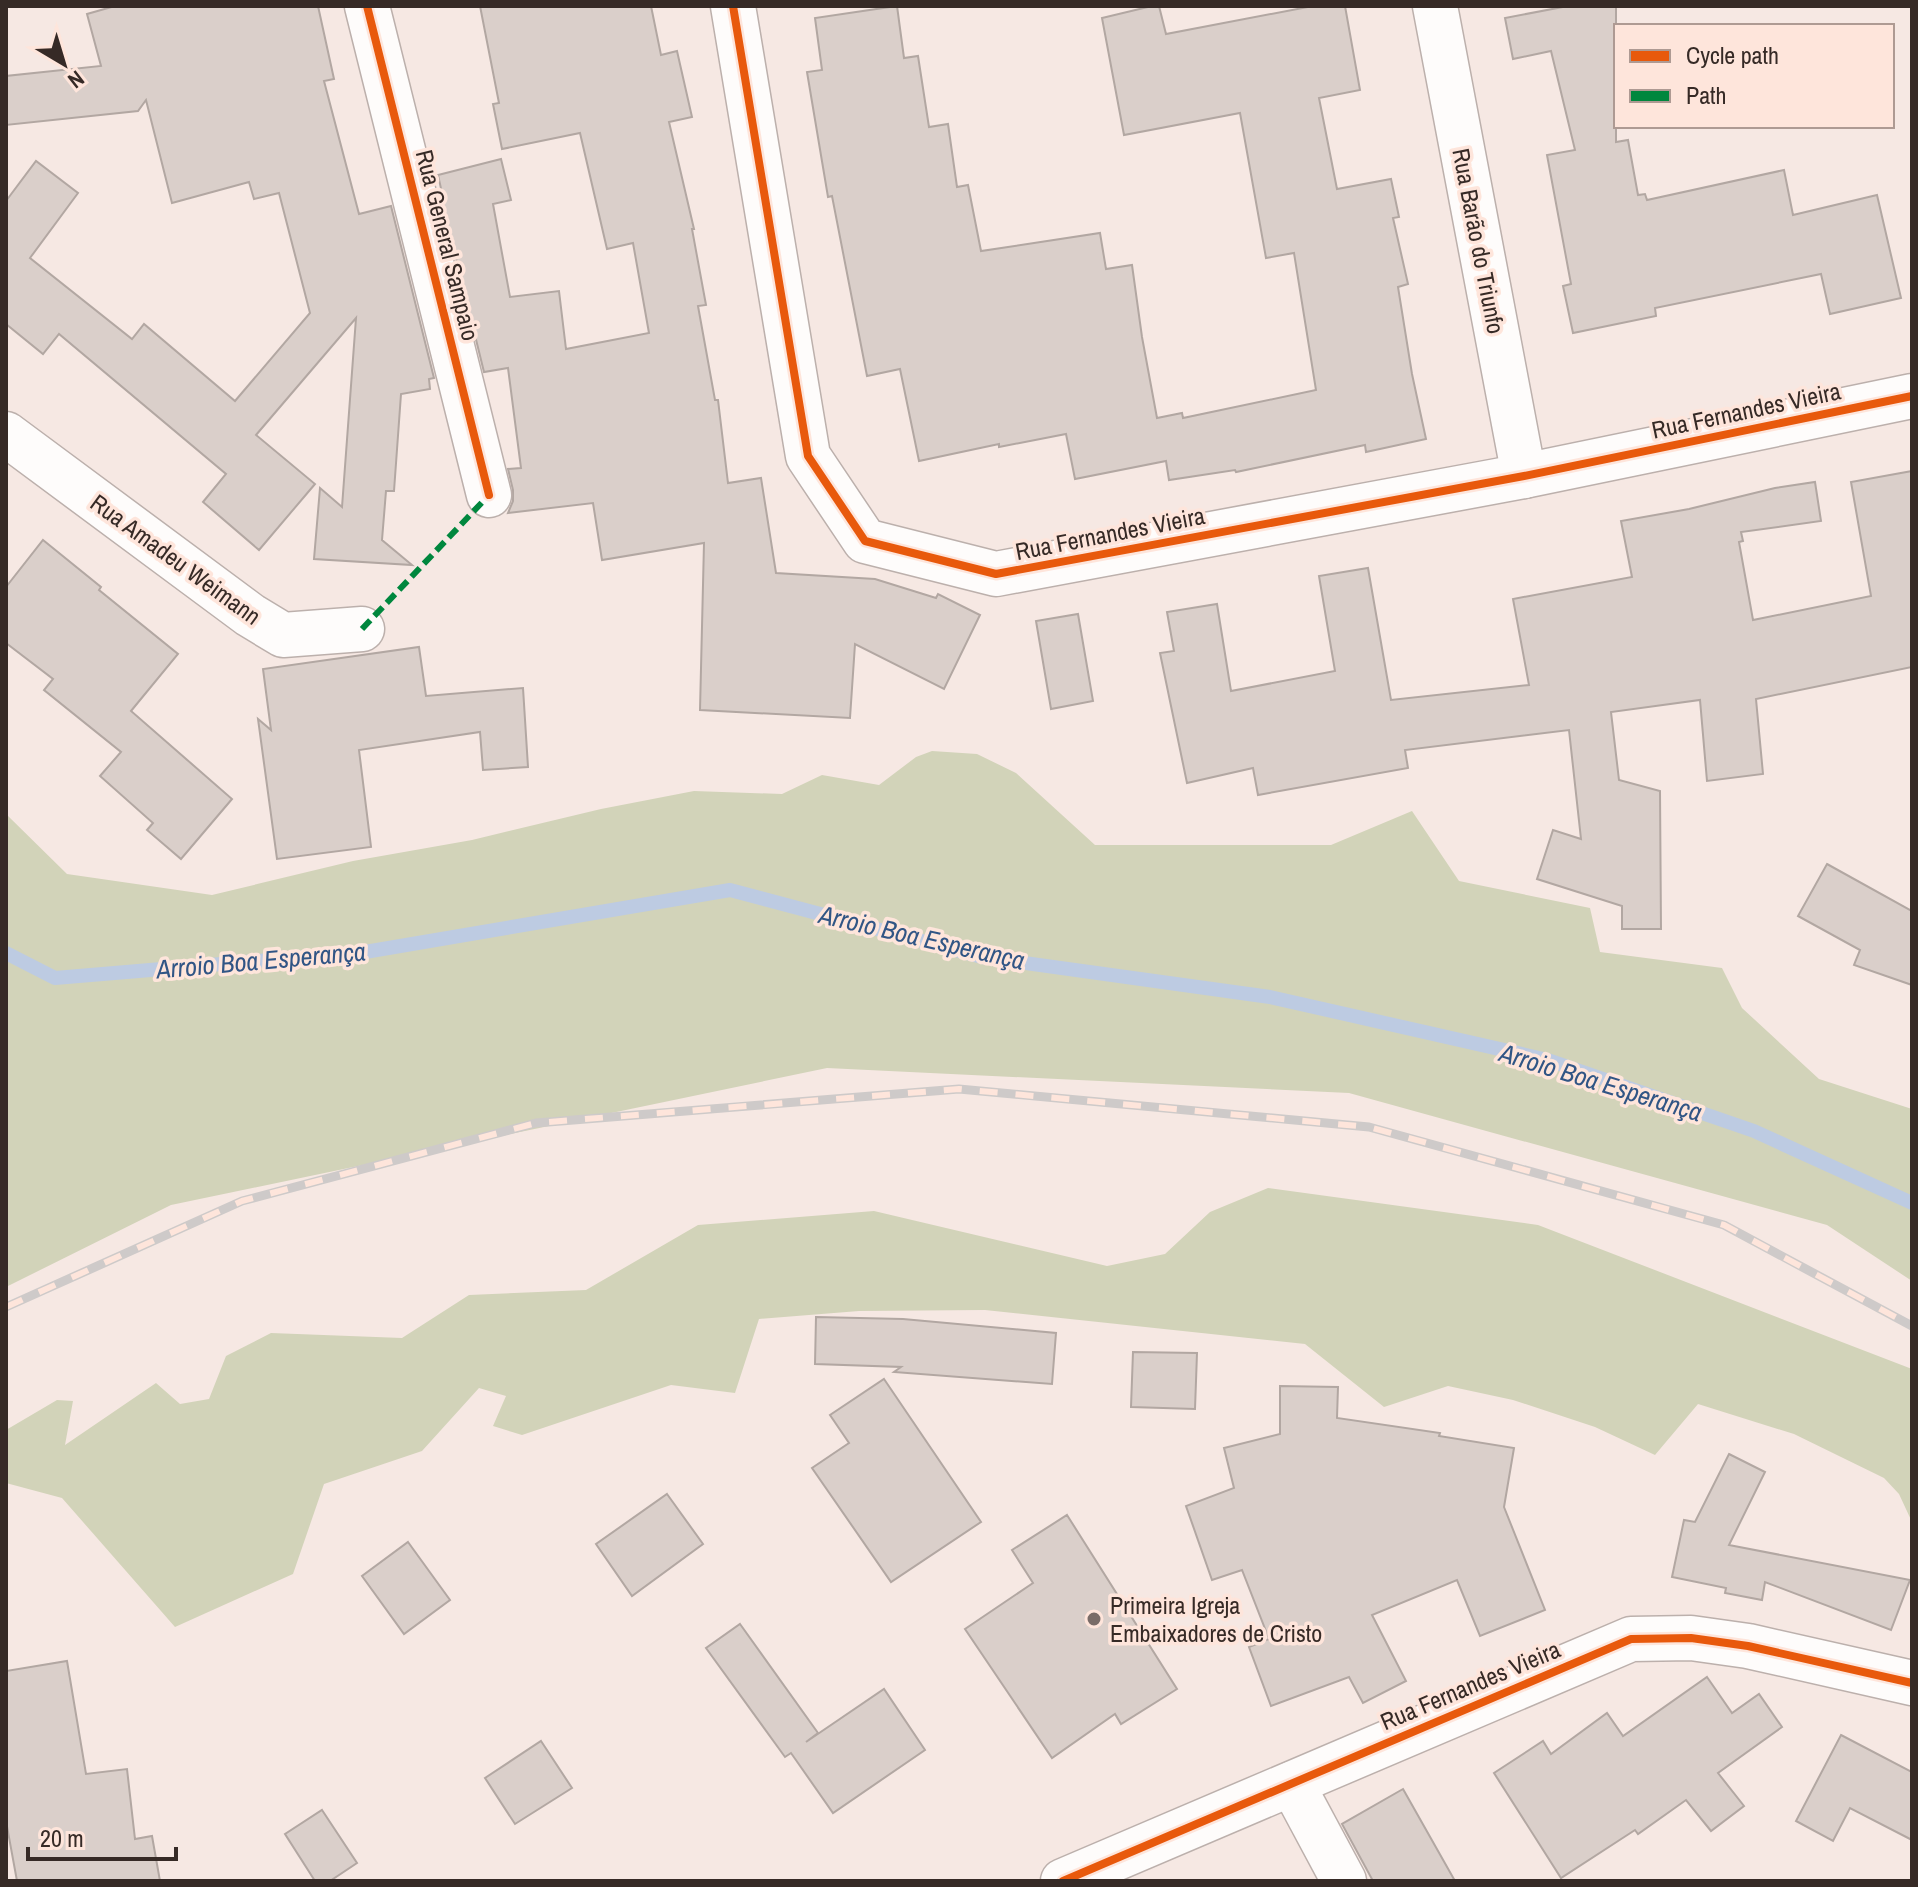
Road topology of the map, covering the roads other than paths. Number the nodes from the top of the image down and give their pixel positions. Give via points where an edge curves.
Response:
1 (367, 6) edge
2 (733, 6) edge
3 (1435, 6) edge
4 (1912, 396) edge
5 (6, 434) edge
6 (1524, 476) junction
7 (489, 495) dead end
8 (362, 629) dead end
9 (1912, 1683) edge
10 (1292, 1784) junction
11 (1063, 1881) edge
12 (1344, 1881) edge

1 - 7 street, Rua General Sampaio
2 - 6 street, Rua Fernandes Vieira via 808,456 865,541 996,574
3 - 6 street, Rua Barão do Triunfo
4 - 6 street, Rua Fernandes Vieira
5 - 8 street, Rua Amadeu Weimann via 283,635
9 - 10 street, Rua Fernandes Vieira via 1748,1646 1691,1638 1631,1639
10 - 11 street, Rua Fernandes Vieira
10 - 12 street

